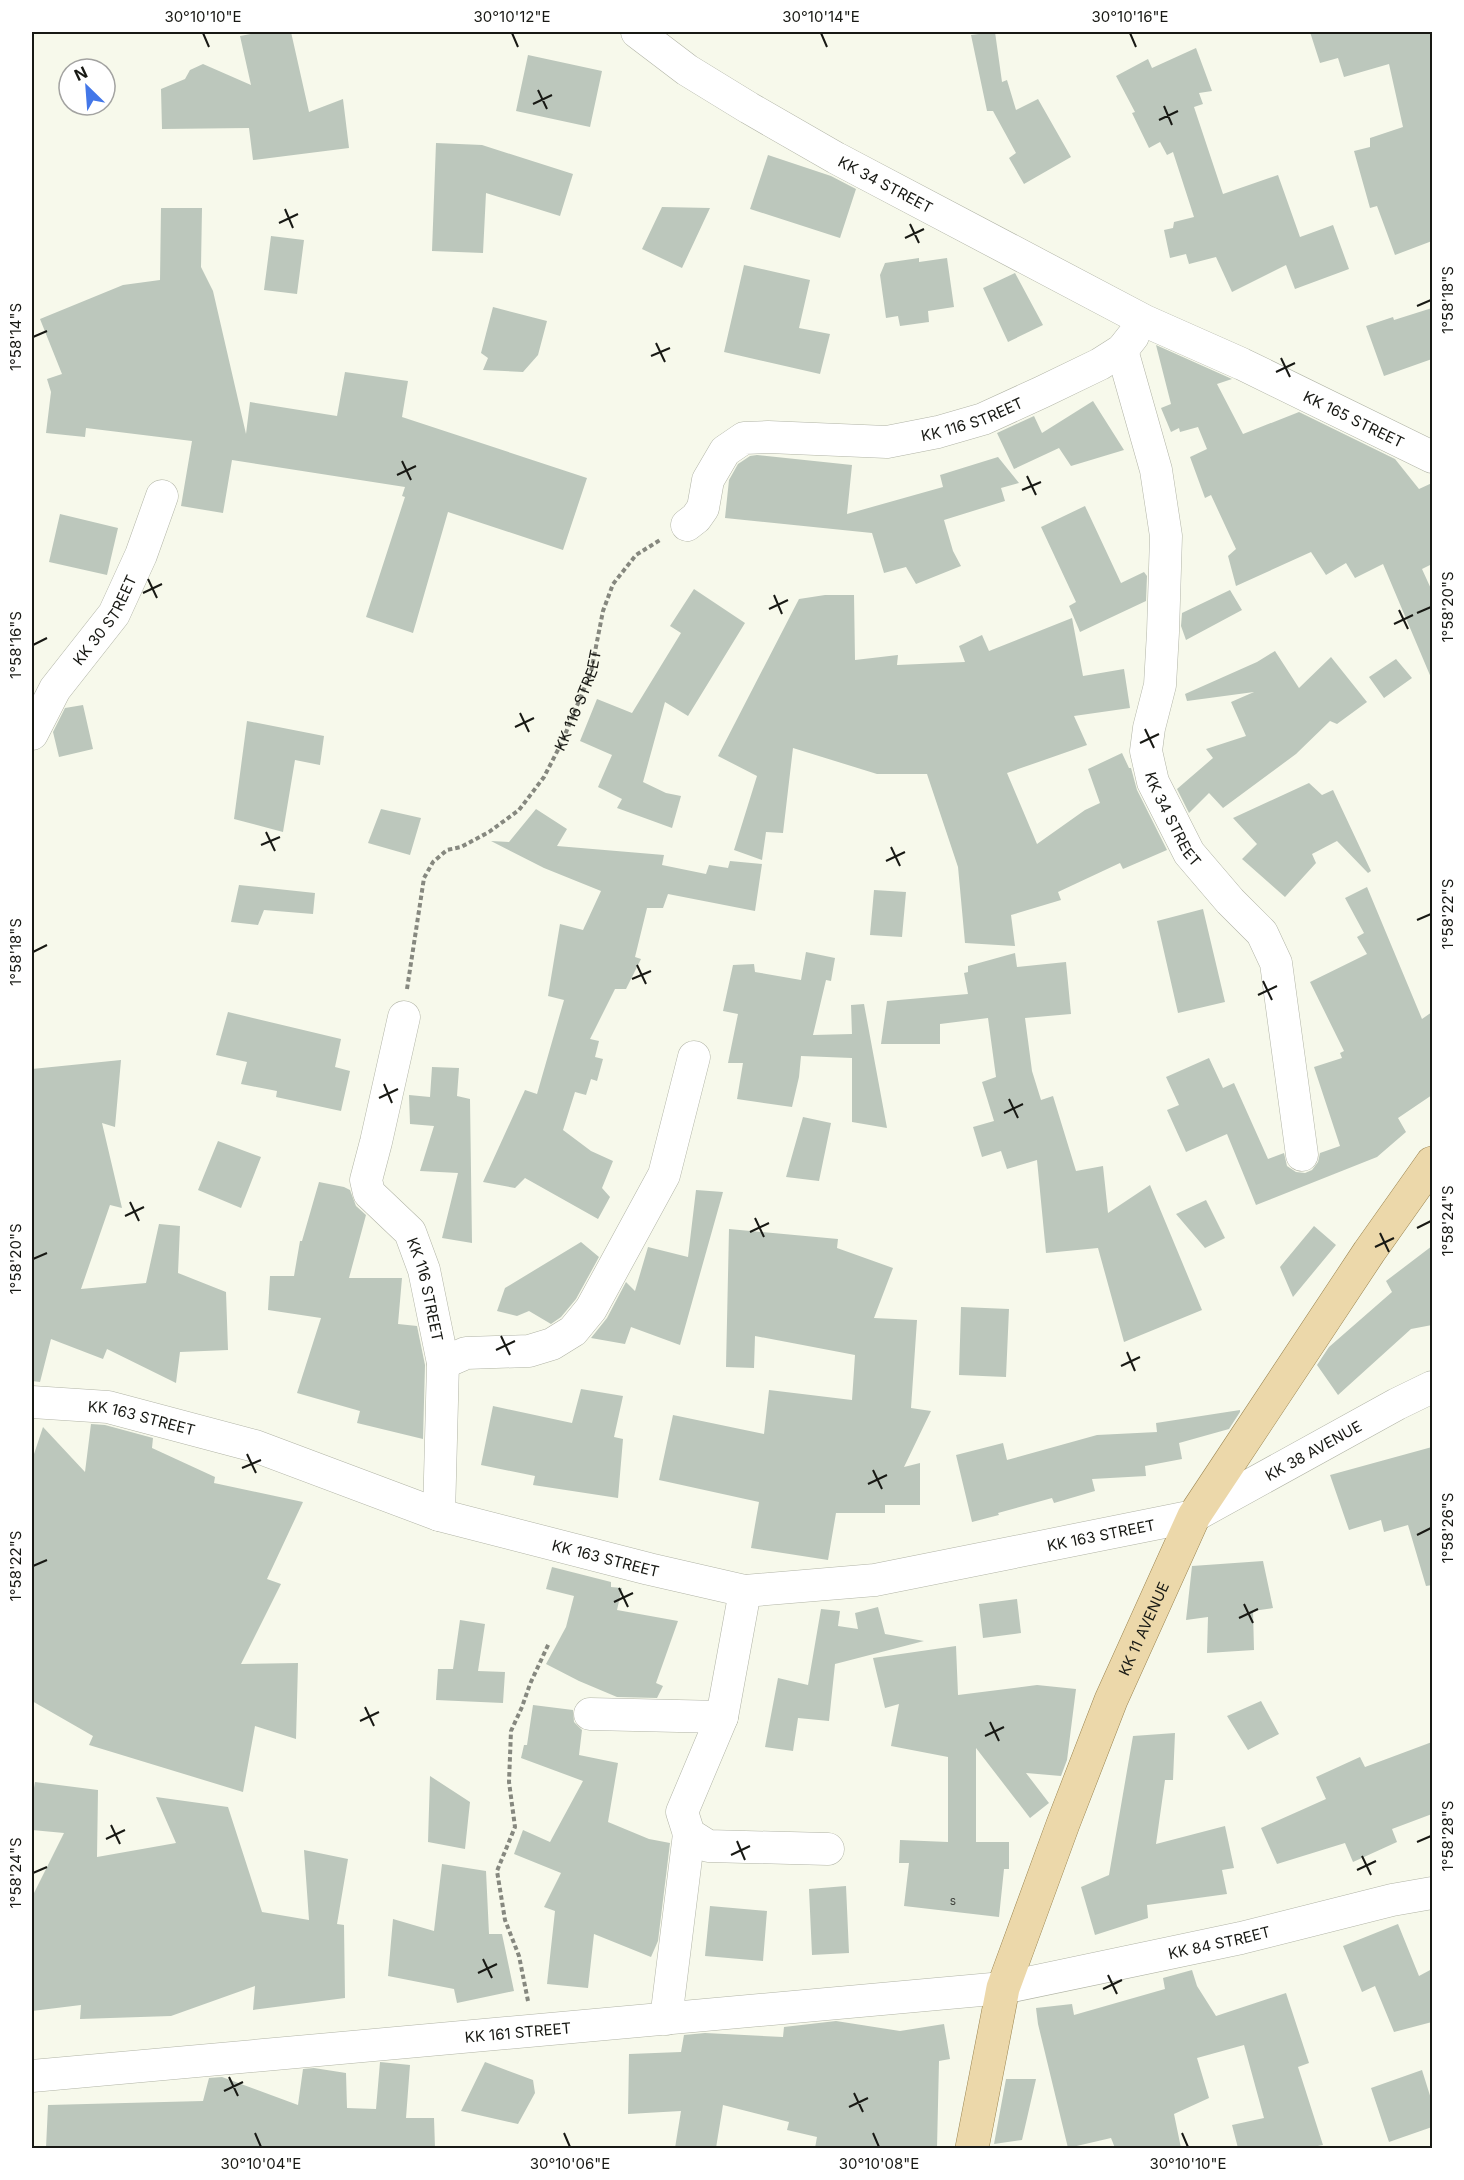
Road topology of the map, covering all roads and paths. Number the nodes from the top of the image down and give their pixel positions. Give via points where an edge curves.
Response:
1 (637, 32) edge
2 (1145, 321) junction
3 (1122, 350) junction
4 (1432, 457) edge
5 (162, 496) dead end
6 (687, 525) joint
7 (32, 734) edge
8 (404, 1017) joint
9 (694, 1057) dead end
10 (1302, 1155) dead end
11 (1432, 1163) edge
12 (443, 1363) junction
13 (1432, 1387) edge
14 (32, 1402) edge
15 (439, 1515) junction
16 (1194, 1516) junction
17 (745, 1591) junction
18 (549, 1643) dead end
19 (590, 1714) dead end
20 (722, 1717) junction
21 (689, 1834) junction
22 (828, 1850) dead end
23 (1432, 1893) edge
24 (1003, 1988) junction
25 (666, 2019) junction
26 (534, 2031) junction
27 (32, 2076) edge
28 (972, 2148) edge

1 - 2 street, KK 34 STREET via 687,70 836,158
2 - 3 street, KK 116 STREET
2 - 4 street, KK 165 STREET
3 - 6 street, KK 116 STREET via 993,414 938,432 887,442 744,438 725,451 708,480 703,508
3 - 10 street, KK 34 STREET via 1156,470 1166,536 1160,685 1146,751 1153,782 1189,854 1262,933 1271,948
5 - 7 street, KK 30 STREET via 114,614 55,688
6 - 8 path, KK 116 STREET via 636,555 613,584 603,611 591,672 562,742 538,785 519,810 489,832 447,850 433,862 424,878
8 - 12 street, KK 116 STREET via 366,1180 369,1193 410,1232 424,1270
9 - 12 street, KK 116 STREET via 664,1175 591,1309 573,1331 552,1344 529,1351 466,1353
11 - 16 main road, KK 11 AVENUE
12 - 15 street, KK 116 STREET
13 - 16 street, KK 38 AVENUE
14 - 15 street, KK 163 STREET via 108,1407 255,1446
15 - 17 street, KK 163 STREET
16 - 17 street, KK 163 STREET via 875,1580
16 - 24 main road, KK 11 AVENUE via 1111,1700
17 - 20 street
18 - 26 path via 511,1731 509,1782 515,1827 497,1871 505,1920 519,1956
19 - 20 street
20 - 21 street via 682,1812
21 - 22 street via 708,1846
21 - 25 street
23 - 24 street, KK 84 STREET
24 - 25 street, KK 161 STREET
24 - 28 main road, KK 11 AVENUE
25 - 26 street, KK 161 STREET
26 - 27 street, KK 161 STREET

